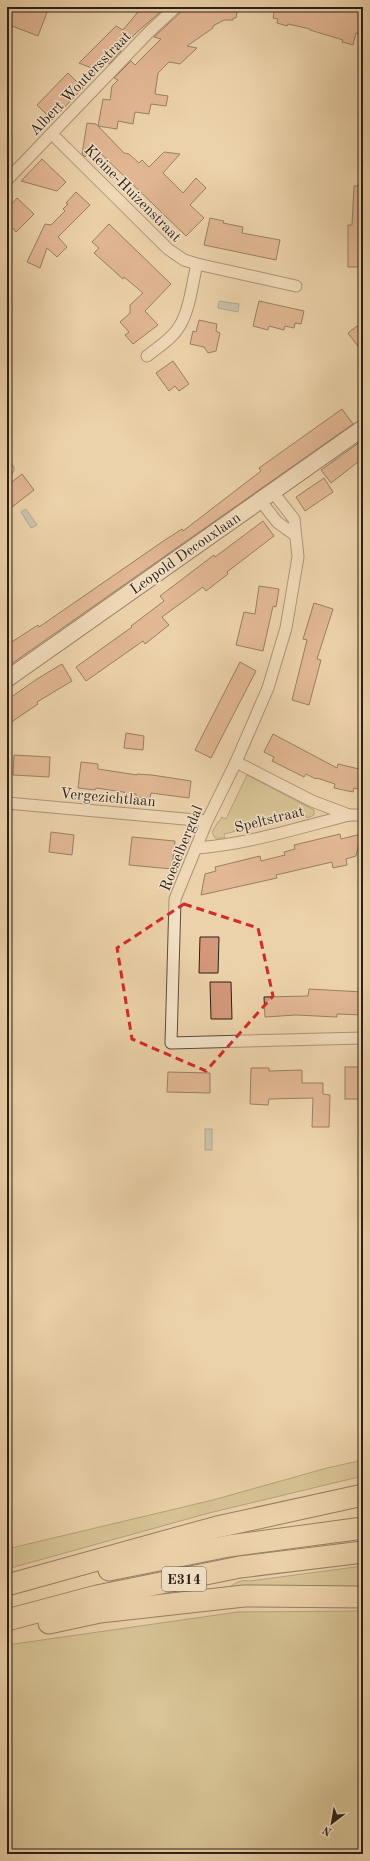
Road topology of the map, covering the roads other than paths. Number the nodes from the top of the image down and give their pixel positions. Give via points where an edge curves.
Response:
1 (176, 7) edge
2 (52, 134) junction
3 (7, 180) edge
4 (197, 264) junction
5 (296, 286) dead end
6 (147, 356) dead end
7 (363, 428) edge
8 (266, 496) junction
9 (295, 536) junction
10 (7, 679) edge
11 (236, 762) junction
12 (7, 804) edge
13 (349, 815) junction
14 (363, 815) edge
15 (207, 821) junction
16 (196, 848) junction
17 (363, 1038) edge
18 (363, 1495) edge
19 (363, 1528) edge
20 (363, 1552) edge
21 (7, 1585) edge
22 (7, 1596) edge
23 (363, 1597) edge
24 (7, 1620) edge
25 (7, 1633) edge

1 - 2 street, Albert Woutersstraat
2 - 3 street, Albert Woutersstraat
2 - 4 street, Kleine-Huizenstraat via 168,249 184,260
4 - 5 street, Kleine-Huizenstraat
4 - 6 street via 182,322 174,334
7 - 8 street, Leopold Decouxlaan
8 - 9 street via 277,522
8 - 9 street, Roeselbergdal via 294,519
8 - 10 street, Leopold Decouxlaan
9 - 11 street, Roeselbergdal via 298,557 286,628 268,688
11 - 13 street, Speltstraat via 312,801
11 - 15 street, Roeselbergdal
12 - 15 street, Vergezichtlaan
13 - 14 street, Speltstraat
13 - 16 street, Speltstraat via 246,841
15 - 16 street, Roeselbergdal
16 - 17 street, Roeselbergdal via 175,899 171,1043
18 - 21 highway via 217,1528
19 - 22 highway, E314 via 229,1546 89,1574
20 - 24 highway, E314 via 240,1567 97,1596
23 - 25 highway via 244,1596 100,1612

